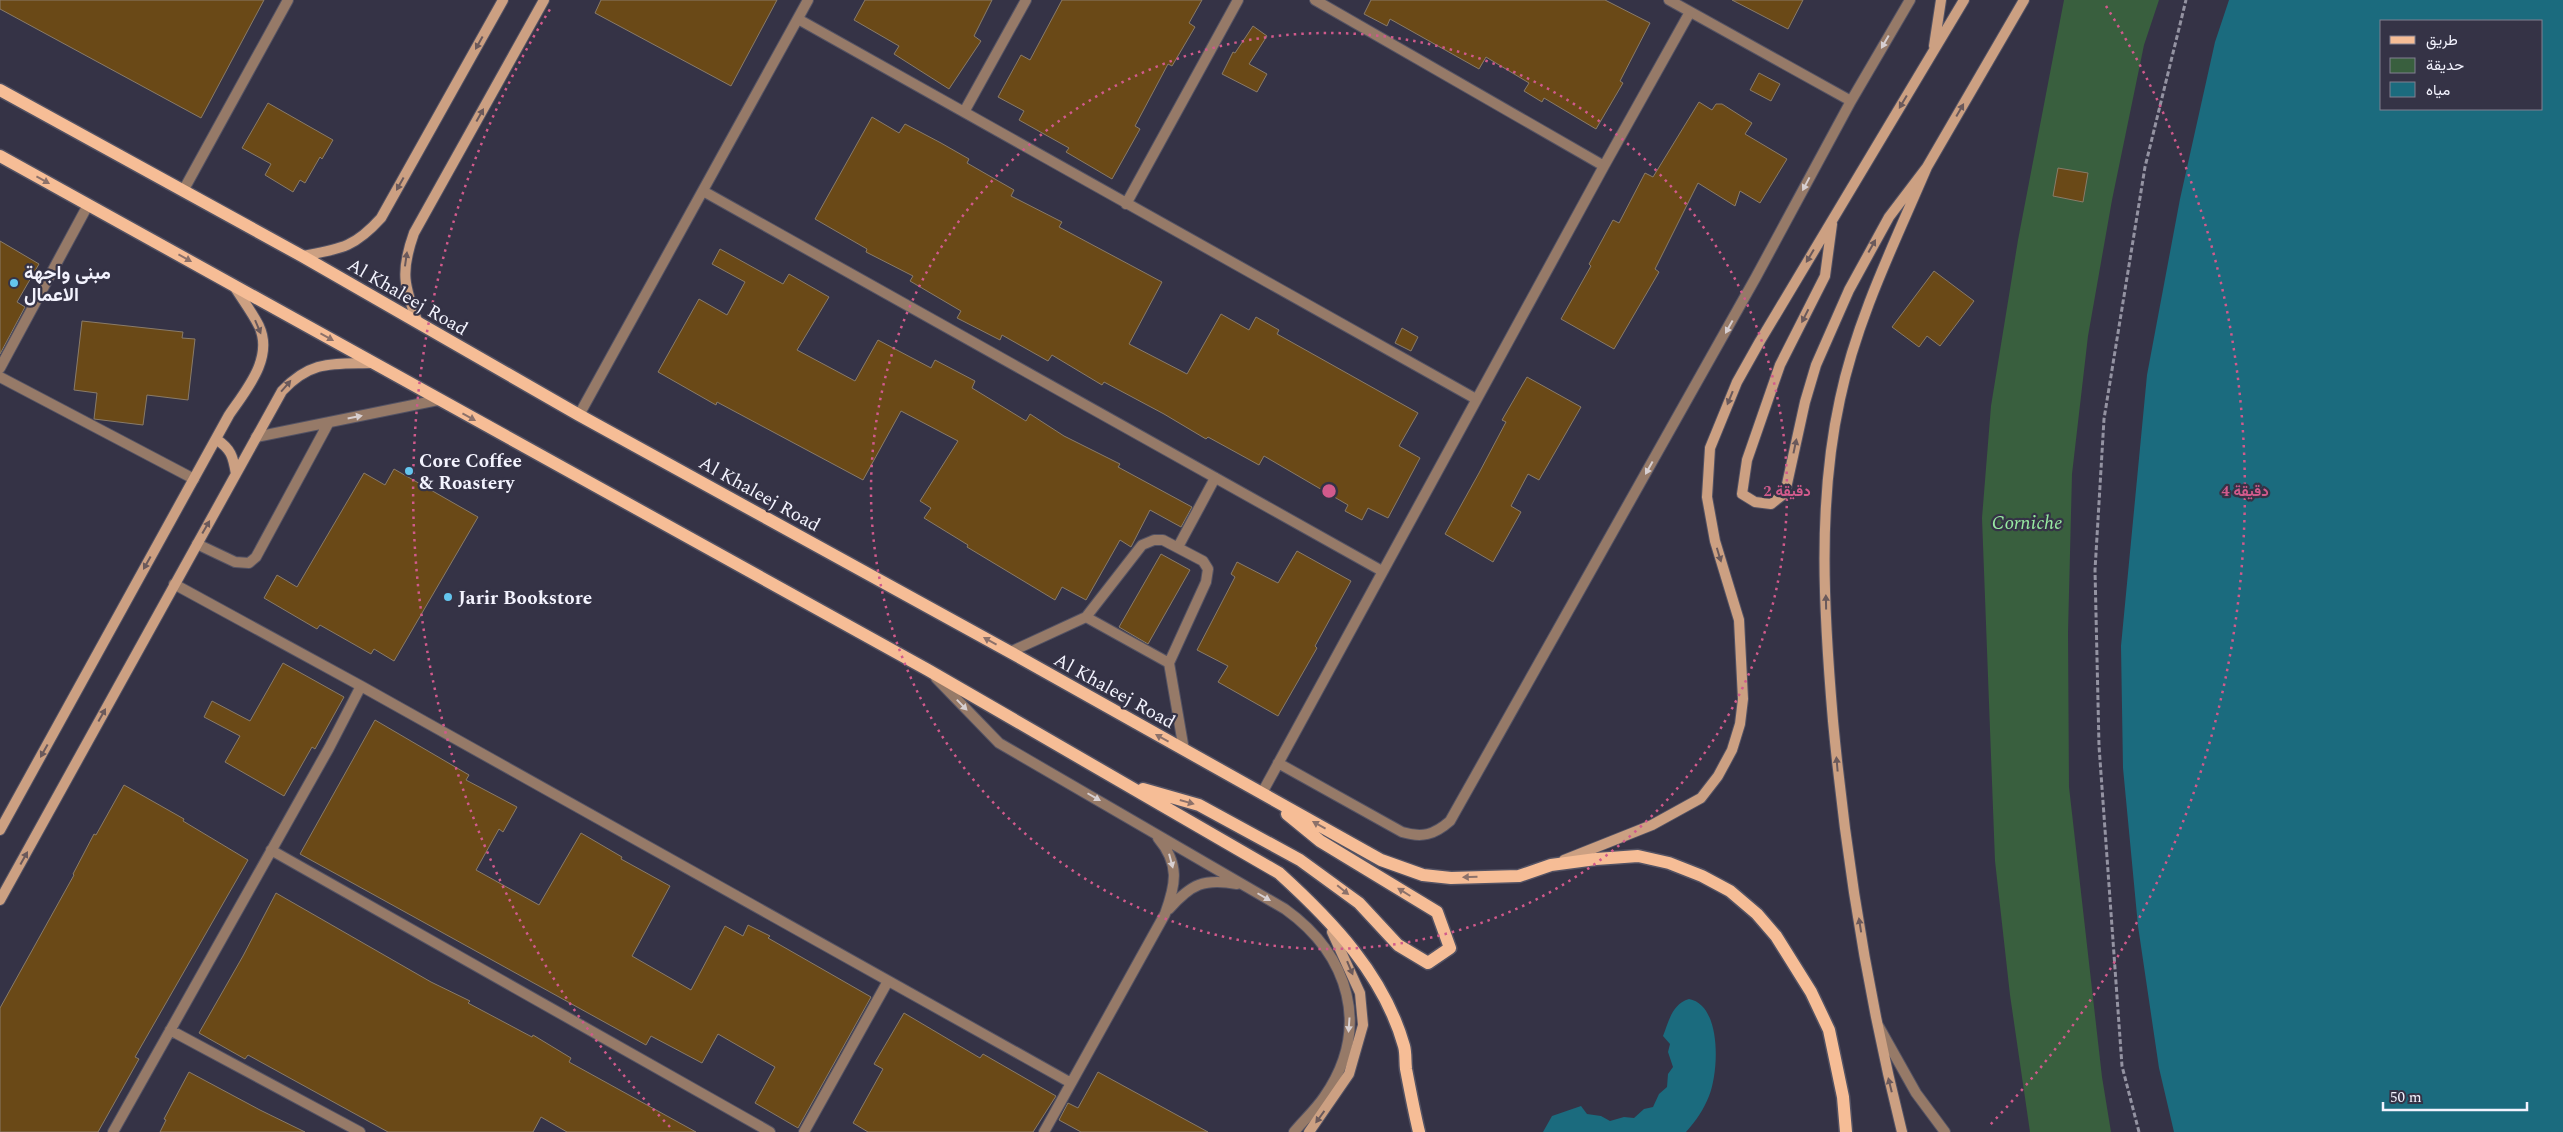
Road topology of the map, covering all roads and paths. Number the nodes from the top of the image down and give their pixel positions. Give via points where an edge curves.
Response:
1 (288, 0) edge
2 (503, 0) edge
3 (544, 0) edge
4 (808, 0) edge
5 (1026, 0) edge
6 (1238, 0) edge
7 (1315, 0) edge
8 (1669, 0) edge
9 (1910, 0) edge
10 (1941, 0) edge
11 (1964, 0) edge
12 (2024, 0) edge
13 (2186, 0) edge
14 (1690, 12) junction
15 (798, 19) junction
16 (1932, 54) junction
17 (0, 90) edge
18 (1851, 101) junction
19 (964, 112) junction
20 (0, 156) edge
21 (1604, 166) junction
22 (1927, 167) junction
23 (183, 191) junction
24 (703, 192) junction
25 (1126, 204) junction
26 (88, 206) junction
27 (1832, 220) junction
28 (302, 256) junction
29 (233, 285) junction
30 (418, 323) junction
31 (372, 363) junction
32 (0, 368) edge
33 (0, 377) edge
34 (438, 400) junction
35 (1476, 400) junction
36 (579, 415) junction
37 (329, 422) junction
38 (256, 437) junction
39 (216, 439) junction
40 (236, 474) junction
41 (1215, 478) junction
42 (194, 479) junction
43 (196, 544) junction
44 (1178, 546) junction
45 (1382, 571) junction
46 (174, 584) junction
47 (1086, 618) junction
48 (1010, 652) junction
49 (1169, 663) junction
50 (928, 670) junction
51 (361, 686) junction
52 (1184, 750) junction
53 (1278, 763) junction
54 (1124, 784) junction
55 (1262, 793) junction
56 (1141, 825) junction
57 (0, 830) edge
58 (271, 850) junction
59 (1551, 865) junction
60 (1244, 886) junction
61 (0, 900) edge
62 (1319, 909) junction
63 (1166, 914) junction
64 (888, 981) junction
65 (1877, 1023) junction
66 (170, 1030) junction
67 (1071, 1083) junction
68 (347, 1129) edge
69 (112, 1132) edge
70 (360, 1132) edge
71 (770, 1132) edge
72 (804, 1132) edge
73 (1044, 1132) edge
74 (1294, 1132) edge
75 (1309, 1132) edge
76 (1419, 1132) edge
77 (1846, 1132) edge
78 (1902, 1132) edge
79 (1945, 1132) edge
80 (2139, 1132) edge

1 - 23 street
2 -> 28 main road via 381,218 364,237 340,249
30 -> 3 main road via 405,288 405,257 414,233
4 - 15 street
5 - 19 street
6 - 25 street
7 - 21 street
8 - 14 street
9 -> 18 street
10 - 16 main road
11 - 16 main road
22 -> 12 main road
13 - 80 path via 2145,167 2105,410 2095,570 2099,746 2122,1066
14 - 18 street
14 - 21 street
15 - 19 street
15 - 24 street
16 -> 27 main road
17 - 23 main road, Al Khaleej Road
18 -> 53 street via 1756,278 1450,821 1429,835 1402,832
19 - 25 street
20 -> 26 main road
21 - 35 street
27 -> 22 main road via 1825,276 1780,365 1747,460 1742,494 1755,502 1771,504 1785,493 1805,402 1832,327 1889,217
65 -> 22 main road via 1842,817 1826,624 1826,519 1832,439 1850,357
23 - 28 main road, Al Khaleej Road
24 - 36 street
24 - 41 street
25 - 35 street
26 -> 29 main road
26 - 32 street
27 -> 59 main road via 1737,382 1710,448 1707,497 1715,541 1739,620 1743,699 1732,750 1701,798 1652,825
28 - 30 main road, Al Khaleej Road
29 -> 31 main road
29 -> 39 main road via 260,327 263,345 261,363 254,379
30 - 36 main road, Al Khaleej Road
31 - 34 main road
38 -> 31 main road via 282,391 295,377 308,369 326,365
33 - 42 street
37 -> 34 street
34 -> 50 main road
35 - 45 street
48 -> 36 main road, Al Khaleej Road
37 - 38 street
37 - 43 street via 256,557 249,563 235,562
38 - 40 main road
39 - 40 main road via 232,453
39 - 42 main road
43 -> 40 main road
41 - 44 street
41 - 45 street
42 -> 57 main road
43 - 46 main road
44 - 47 street via 1162,540 1142,545
44 - 49 street via 1203,561 1208,569 1206,582
45 - 53 street
46 - 51 street
61 -> 46 main road
47 - 48 street
47 - 49 street
52 -> 48 main road, Al Khaleej Road
49 - 52 street
50 - 54 main road
50 -> 56 street via 999,743
51 - 58 street
51 - 64 street
52 - 55 main road, Al Khaleej Road
53 - 55 street
54 -> 55 main road via 1199,805 1300,860 1359,903 1398,946 1428,962 1450,948 1437,912 1320,841
54 - 62 main road via 1279,873
59 -> 55 main road, Al Khaleej Road via 1519,876 1451,878 1423,875 1402,869
56 - 60 street
56 -> 63 street via 1167,849 1172,862 1173,891
58 - 66 street
58 - 71 street
59 - 77 main road, Al Khaleej Road via 1638,856 1668,862 1730,891 1757,914 1776,936 1811,992 1829,1030 1843,1097
60 - 63 street via 1216,882 1196,885 1184,891
60 -> 74 street via 1304,923 1320,939 1343,979 1350,1017 1343,1058 1324,1097
62 -> 75 main road via 1340,945 1360,993 1363,1025 1349,1074
62 - 76 main road via 1374,977 1405,1047
63 - 67 street
64 - 67 street
64 - 72 street
78 -> 65 main road
65 - 79 street via 1916,1093
66 - 68 street
66 - 69 street
67 - 73 street
68 - 70 street

